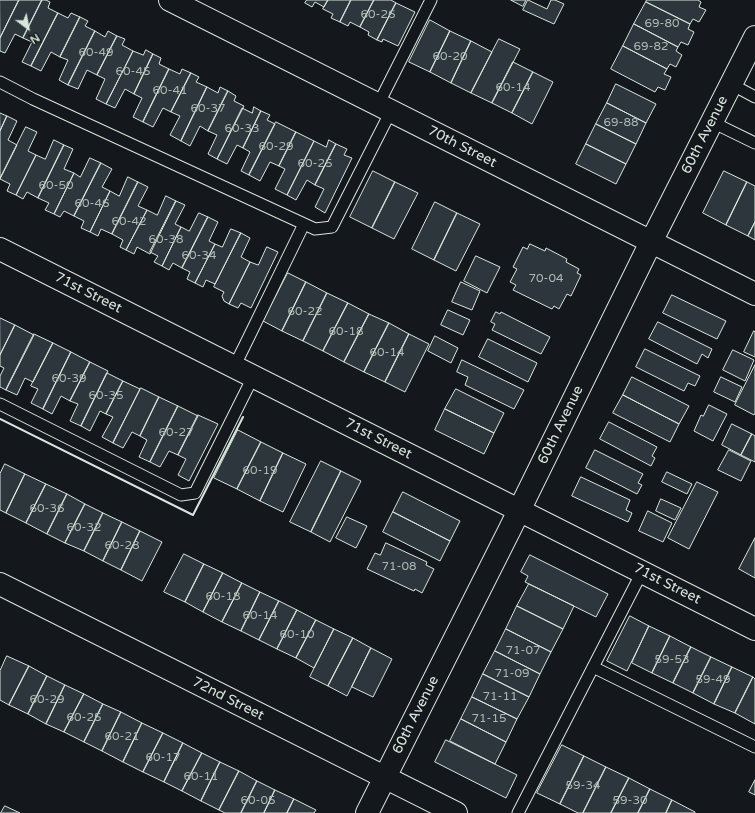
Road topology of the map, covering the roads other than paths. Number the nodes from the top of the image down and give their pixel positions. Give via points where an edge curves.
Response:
1 (170, 0) edge
2 (431, 0) edge
3 (755, 37) edge
4 (0, 82) edge
5 (731, 84) junction
6 (755, 97) edge
7 (384, 108) junction
8 (712, 122) junction
9 (755, 143) edge
10 (304, 224) junction
11 (651, 242) junction
12 (0, 249) edge
13 (755, 294) edge
14 (234, 367) junction
15 (253, 377) junction
16 (0, 404) edge
17 (519, 510) junction
18 (642, 572) junction
19 (0, 584) edge
20 (755, 629) edge
21 (593, 667) junction
22 (755, 747) edge
23 (385, 777) junction
24 (366, 813) edge
25 (456, 813) edge
26 (518, 813) edge

1 - 7 street, 70th Street
2 - 7 lane
3 - 5 street, 60th Avenue
4 - 10 lane
5 - 6 lane
5 - 8 street, 60th Avenue
7 - 10 lane via 332,227 315,229
7 - 11 street, 70th Street
8 - 9 lane
8 - 11 street, 60th Avenue
10 - 14 lane
11 - 13 street, 70th Street
11 - 17 street, 60th Avenue
12 - 14 street, 71st Street
14 - 15 street, 71st Street
15 - 16 lane via 195,493 181,496
15 - 17 street, 71st Street
17 - 18 street, 71st Street
17 - 23 street, 60th Avenue
18 - 20 street, 71st Street
18 - 21 lane
19 - 23 street, 72nd Street
21 - 22 lane
21 - 26 lane
23 - 24 street, 60th Avenue
23 - 25 street, 72nd Street

